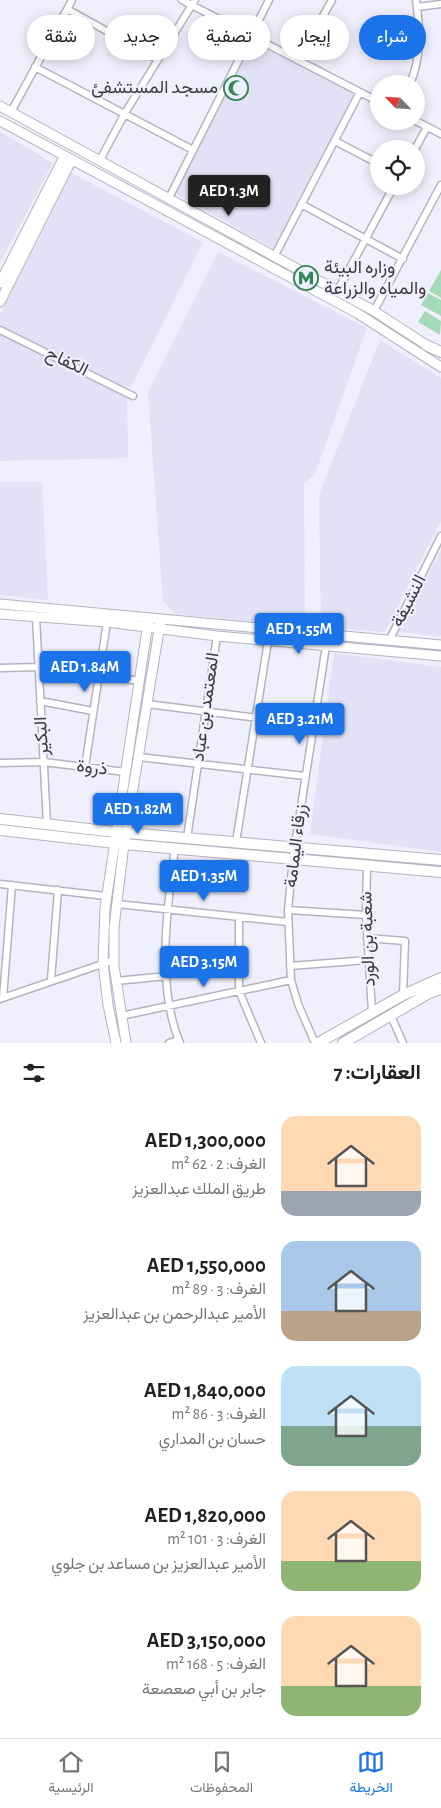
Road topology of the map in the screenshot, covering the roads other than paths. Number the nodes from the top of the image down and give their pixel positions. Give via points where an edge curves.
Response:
1 (72, 0) edge
2 (182, 0) edge
3 (269, 0) edge
4 (332, 0) edge
5 (193, 2) edge
6 (417, 4) edge
7 (441, 4) edge
8 (67, 9) junction
9 (215, 15) edge
10 (262, 15) edge
11 (324, 15) edge
12 (178, 26) edge
13 (105, 30) edge
14 (156, 60) edge
15 (239, 60) edge
16 (301, 60) edge
17 (35, 67) junction
18 (413, 75) edge
19 (360, 92) junction
20 (370, 97) edge
21 (0, 107) edge
22 (11, 112) junction
23 (124, 113) junction
24 (0, 121) edge
25 (427, 127) joint
26 (441, 134) edge
27 (420, 140) edge
28 (335, 141) junction
29 (48, 148) junction
30 (192, 150) junction
31 (68, 159) junction
32 (370, 159) edge
33 (100, 160) junction
34 (441, 185) edge
35 (390, 195) edge
36 (169, 198) junction
37 (301, 204) junction
38 (367, 240) junction
39 (275, 256) junction
40 (403, 259) junction
41 (0, 283) edge
42 (338, 290) junction
43 (0, 302) edge
44 (374, 311) junction
45 (0, 330) edge
46 (426, 345) joint
47 (441, 354) edge
48 (441, 367) edge
49 (134, 396) dead end
50 (441, 536) edge
51 (0, 604) edge
52 (0, 614) edge
53 (36, 618) junction
54 (160, 618) junction
55 (106, 622) junction
56 (148, 623) junction
57 (160, 629) junction
58 (217, 636) junction
59 (390, 639) junction
60 (268, 641) junction
61 (441, 645) edge
62 (326, 646) junction
63 (441, 656) edge
64 (39, 667) junction
65 (0, 668) edge
66 (98, 675) junction
67 (140, 681) junction
68 (40, 701) junction
69 (147, 704) junction
70 (206, 711) junction
71 (93, 712) junction
72 (256, 717) junction
73 (314, 724) junction
74 (139, 757) junction
75 (44, 762) junction
76 (0, 763) edge
77 (198, 764) junction
78 (85, 767) junction
79 (248, 769) junction
80 (125, 772) junction
81 (306, 776) junction
82 (0, 820) edge
83 (47, 824) junction
84 (0, 830) edge
85 (127, 833) junction
86 (114, 837) junction
87 (187, 838) junction
88 (236, 842) junction
89 (124, 844) junction
90 (175, 848) junction
91 (293, 853) junction
92 (441, 860) edge
93 (367, 866) junction
94 (441, 872) edge
95 (0, 884) edge
96 (12, 885) junction
97 (58, 890) junction
98 (106, 896) junction
99 (117, 904) junction
100 (166, 909) junction
101 (288, 910) junction
102 (366, 915) junction
103 (239, 916) junction
104 (288, 922) junction
105 (367, 938) junction
106 (114, 960) junction
107 (368, 960) junction
108 (103, 964) junction
109 (290, 966) junction
110 (167, 976) junction
111 (441, 978) edge
112 (51, 980) junction
113 (291, 980) junction
114 (116, 981) junction
115 (441, 989) edge
116 (239, 991) junction
117 (403, 995) junction
118 (2, 999) edge
119 (169, 1006) junction
120 (372, 1012) junction
121 (121, 1016) junction
122 (391, 1016) junction
123 (179, 1042) edge
124 (116, 1043) edge
125 (126, 1043) edge
126 (169, 1043) edge
127 (261, 1043) edge
128 (317, 1043) edge
129 (342, 1043) edge
130 (403, 1043) edge

1 - 8 street
2 - 5 street
3 - 10 street
4 - 11 street
5 - 9 street
5 - 12 street
6 - 7 street
6 - 18 street via 419,52
8 - 13 street
8 - 17 street
14 - 23 street
15 - 30 street
16 - 19 street
17 - 22 street
17 - 23 street
19 - 20 street
19 - 28 street
21 - 22 street
21 - 29 street via 58,141 57,147
22 - 33 street
23 - 30 street
23 - 33 street
24 - 29 street
25 - 26 street
25 - 27 street
28 - 32 street
28 - 37 street
29 - 31 street
30 - 36 street
31 - 41 street
31 - 43 street
31 - 48 street via 357,313
33 - 36 street
34 - 40 street
35 - 38 street
36 - 39 street
37 - 38 street
37 - 39 street
38 - 40 street
38 - 42 street
39 - 42 street
40 - 44 street
42 - 44 street
44 - 46 street
45 - 49 street, الكفاح
46 - 47 main road
50 - 59 street, النشيفة
51 - 56 street
52 - 53 street
53 - 55 street
53 - 64 street, البكير
54 - 56 street
54 - 57 street
54 - 59 street
55 - 56 street
55 - 66 street
56 - 57 street
56 - 67 street
57 - 58 street
57 - 69 street
58 - 60 street
58 - 70 street, المعتمد بن عباد
59 - 61 street
60 - 62 street
60 - 72 street
62 - 63 street
62 - 73 street, زرقاء اليمامة
64 - 65 street
64 - 68 street, البكير
66 - 67 street
66 - 71 street
67 - 80 street
68 - 71 street
68 - 75 street, البكير
69 - 70 street
69 - 74 street
70 - 72 street
70 - 77 street, المعتمد بن عباد
71 - 78 street
72 - 73 street
72 - 79 street
73 - 81 street, زرقاء اليمامة
74 - 77 street
74 - 85 street
75 - 76 street, ذروة
75 - 78 street, ذروة
75 - 83 street, البكير
77 - 79 street
77 - 87 street, المعتمد بن عباد
78 - 80 street, ذروة
79 - 81 street
79 - 88 street
80 - 86 street
81 - 91 street, زرقاء اليمامة
82 - 83 main road
83 - 86 main road
84 - 86 main road
85 - 86 main road
85 - 87 main road
85 - 89 street
86 - 89 main road
86 - 98 street
87 - 88 main road
88 - 91 main road
89 - 90 main road
89 - 99 street
90 - 91 main road
90 - 100 street
91 - 92 main road
91 - 93 main road
91 - 101 street, زرقاء اليمامة
93 - 94 main road
93 - 102 street, شعبة بن الورد
95 - 96 street
96 - 97 street
96 - 118 street
97 - 98 street
97 - 112 street
98 - 108 street
99 - 100 street
99 - 106 street
100 - 103 street
100 - 110 street
101 - 102 street
101 - 104 street, زرقاء اليمامة
102 - 105 street, شعبة بن الورد
103 - 104 street
103 - 116 street
104 - 109 street, زرقاء اليمامة
105 - 107 street, شعبة بن الورد
105 - 117 street via 405,941
106 - 108 street
106 - 114 street
107 - 109 street
107 - 120 street, شعبة بن الورد
108 - 112 street
108 - 124 street
109 - 113 street, زرقاء اليمامة
110 - 114 street
110 - 119 street
111 - 117 main road
112 - 118 street
113 - 116 street
113 - 128 street, زرقاء اليمامة via 298,1004
114 - 121 street
115 - 122 main road
116 - 119 street
116 - 127 street
117 - 120 main road
119 - 121 street
119 - 123 street
120 - 128 main road
121 - 125 street
122 - 129 main road
122 - 130 street
123 - 126 street

